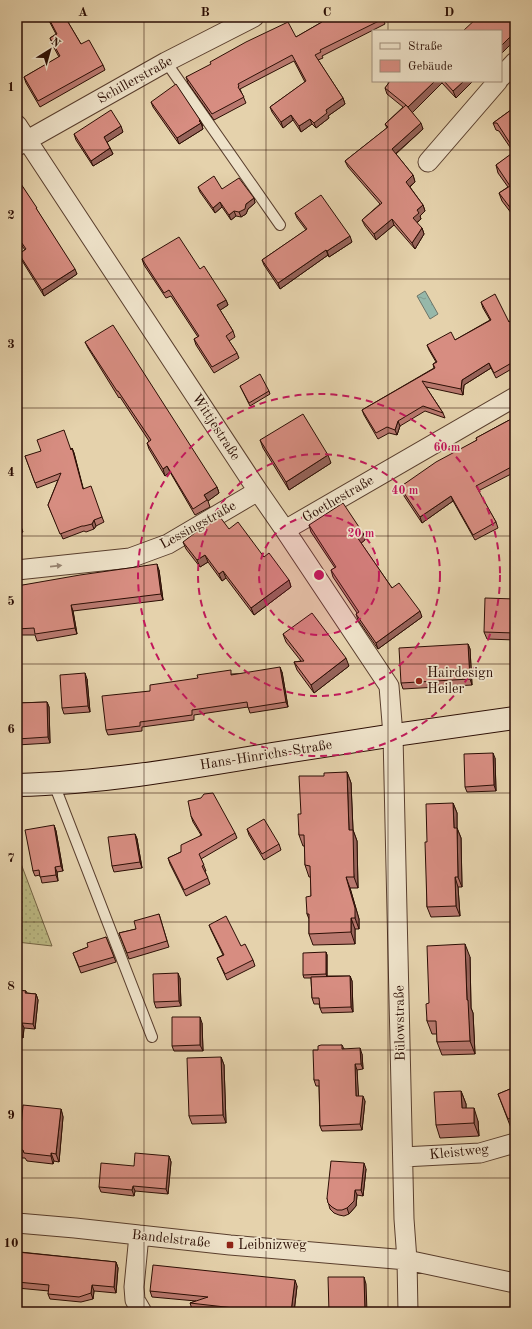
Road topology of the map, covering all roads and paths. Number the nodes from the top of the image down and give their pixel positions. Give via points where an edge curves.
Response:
1 (254, 17) edge
2 (166, 62) junction
3 (515, 62) edge
4 (502, 76) edge
5 (497, 82) edge
6 (20, 137) edge
7 (428, 162) dead end
8 (280, 225) dead end
9 (515, 397) edge
10 (258, 491) junction
11 (285, 530) junction
12 (17, 570) edge
13 (515, 718) edge
14 (393, 735) junction
15 (54, 784) junction
16 (17, 785) edge
17 (152, 1037) dead end
18 (515, 1143) edge
19 (403, 1157) junction
20 (17, 1223) edge
21 (140, 1235) junction
22 (407, 1260) junction
23 (515, 1283) edge
24 (142, 1312) edge
25 (408, 1312) edge

1 - 2 street, Schillerstraße
2 - 6 street, Schillerstraße
2 - 8 lane
3 - 4 street
5 - 7 street
6 - 10 street, Wittjestraße
9 - 11 street, Goethestraße
10 - 11 street, Wittjestraße
12 -> 10 street, Lessingstraße via 130,558 168,544
11 - 14 street, Wittjestraße via 389,686
13 - 14 main road, Hans-Hinrichs-Straße
14 - 15 main road, Hans-Hinrichs-Straße via 169,771
14 - 19 street, Bülowstraße
15 - 16 main road, Hans-Hinrichs-Straße
15 - 17 lane
18 - 19 street, Kleistweg via 480,1153
19 - 22 street, Bülowstraße
20 - 21 street, Bandelstraße
21 - 22 street, Bandelstraße
21 - 24 street via 134,1287 135,1300
22 - 23 street, Bandelstraße
22 - 25 street, Bülowstraße

